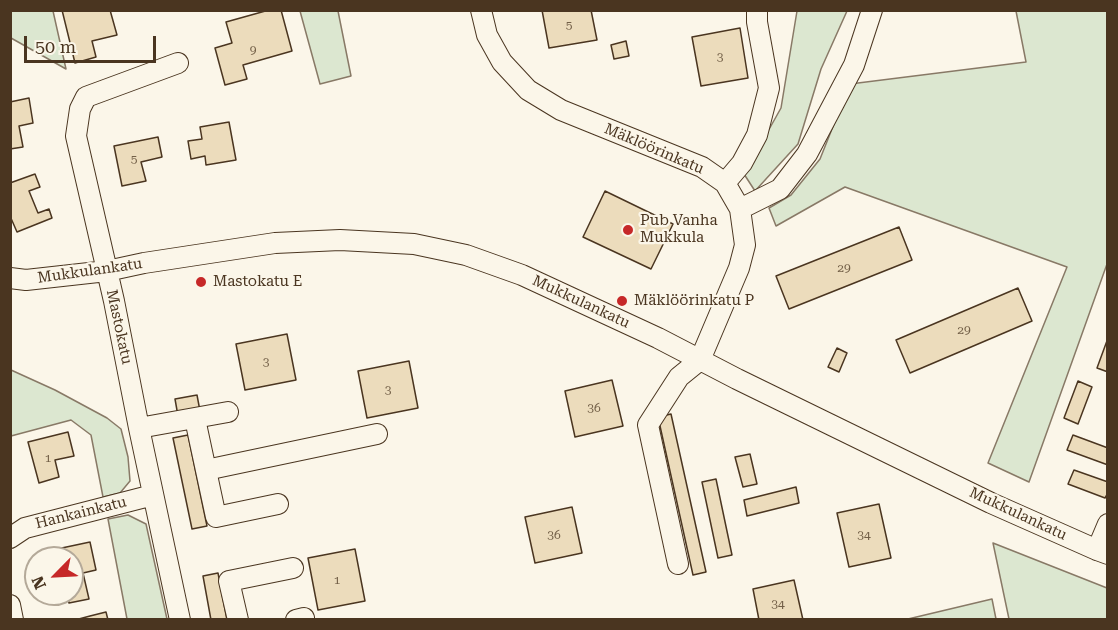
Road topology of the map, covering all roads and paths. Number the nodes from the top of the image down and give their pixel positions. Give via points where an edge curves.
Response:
1 (481, 10) edge
2 (758, 10) edge
3 (872, 10) edge
4 (178, 63) dead end
5 (725, 183) junction
6 (740, 209) junction
7 (107, 271) junction
8 (10, 278) edge
9 (700, 360) junction
10 (228, 412) dead end
11 (195, 418) junction
12 (139, 428) junction
13 (377, 434) dead end
14 (206, 470) junction
15 (153, 495) junction
16 (278, 504) dead end
17 (1107, 524) edge
18 (10, 538) edge
19 (1102, 552) edge
20 (678, 564) dead end
21 (293, 567) dead end
22 (10, 605) edge
23 (14, 620) edge
24 (180, 620) edge
25 (237, 620) edge

1 - 5 street, Mäklöörinkatu via 487,35 502,62 528,90 561,110 702,167
2 - 5 street via 769,88 757,135 742,163
3 - 6 street via 854,64 807,154 780,189
4 - 7 street, Mastokatu via 86,97 80,109 76,136
5 - 6 street, Mäklöörinkatu
6 - 9 street, Mäklöörinkatu via 745,245 739,268
7 - 8 street, Mukkulankatu via 26,280
7 - 9 street, Mukkulankatu via 275,243 340,240 414,244 466,255 522,275
7 - 12 street, Mastokatu
9 - 19 street, Mukkulankatu via 992,503
9 - 20 street via 679,377 648,424
10 - 11 street
11 - 12 street
11 - 14 street
12 - 15 street, Mastokatu
13 - 14 street
14 - 16 street via 216,517
15 - 18 street, Hankainkatu via 25,528
15 - 24 street, Mastokatu
17 - 19 street
21 - 25 street via 229,581
22 - 23 street

